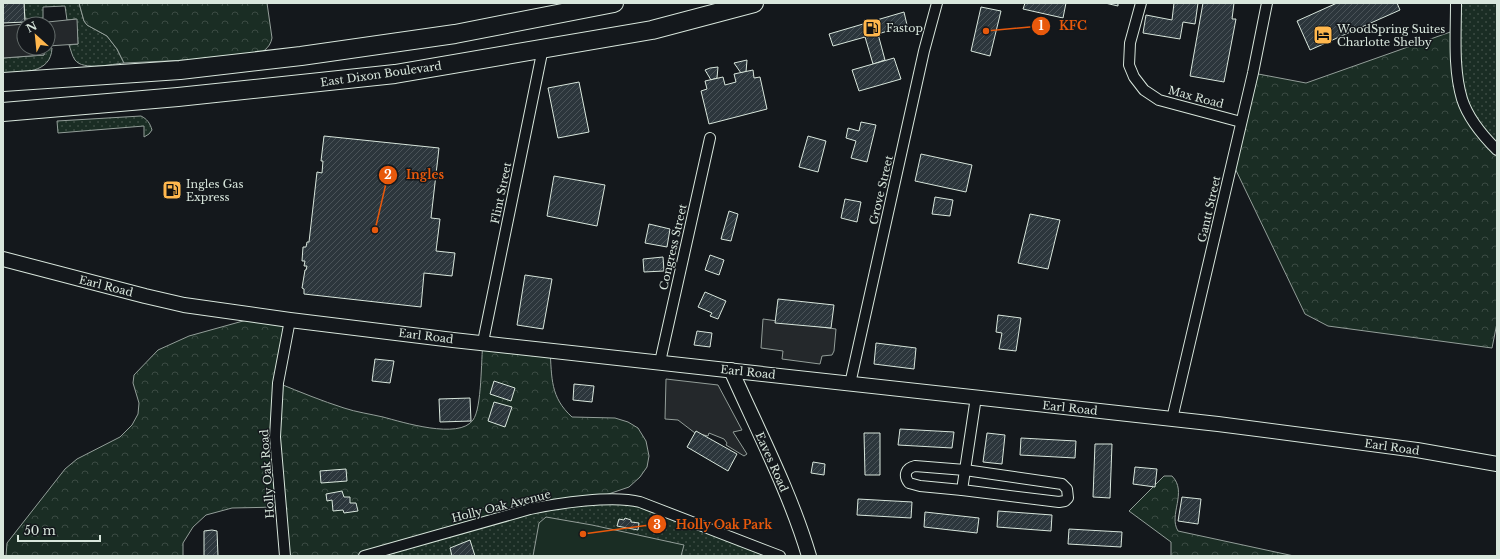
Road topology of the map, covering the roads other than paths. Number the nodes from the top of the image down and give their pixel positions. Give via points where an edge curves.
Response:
1 (596, 3) edge
2 (614, 3) edge
3 (754, 3) edge
4 (937, 3) edge
5 (1141, 3) edge
6 (1267, 3) edge
7 (1456, 3) edge
8 (560, 14) junction
9 (543, 48) junction
10 (3, 82) edge
11 (3, 112) edge
12 (1241, 122) junction
13 (710, 138) dead end
14 (1497, 150) edge
15 (3, 259) edge
16 (290, 320) junction
17 (482, 342) junction
18 (660, 362) junction
19 (731, 370) junction
20 (850, 384) junction
21 (976, 397) junction
22 (1172, 419) junction
23 (1497, 464) edge
24 (965, 470) junction
25 (962, 490) junction
26 (285, 556) edge
27 (364, 556) edge
28 (780, 556) edge
29 (808, 556) edge

1 - 8 highway
2 - 8 highway
3 - 9 highway, East Dixon Boulevard via 652,30
4 - 20 street, Grove Street
5 - 12 street, Max Road via 1130,43 1129,65 1144,90 1159,100
6 - 12 street, Gantt Street
7 - 14 street via 1457,78 1462,100 1481,133
8 - 10 highway via 455,34 301,56 180,70
9 - 11 highway, East Dixon Boulevard via 387,75 172,98
9 - 17 street, Flint Street
12 - 22 street, Gantt Street
13 - 18 street, Congress Street
15 - 16 main road, Earl Road via 184,305
16 - 17 main road, Earl Road
16 - 26 street, Holly Oak Road via 278,383 275,437
17 - 18 main road, Earl Road
18 - 19 main road, Earl Road
19 - 20 main road, Earl Road
19 - 29 main road, Eaves Road via 788,496
20 - 21 main road, Earl Road
21 - 22 main road, Earl Road
21 - 24 street
22 - 23 main road, Earl Road via 1417,450
24 - 25 street
24 - 25 street via 916,466 909,468 906,473 907,480 912,484
24 - 25 street via 1062,484 1067,490 1068,498 1059,502
27 - 28 street, Holly Oak Avenue via 552,504 619,500 640,502

